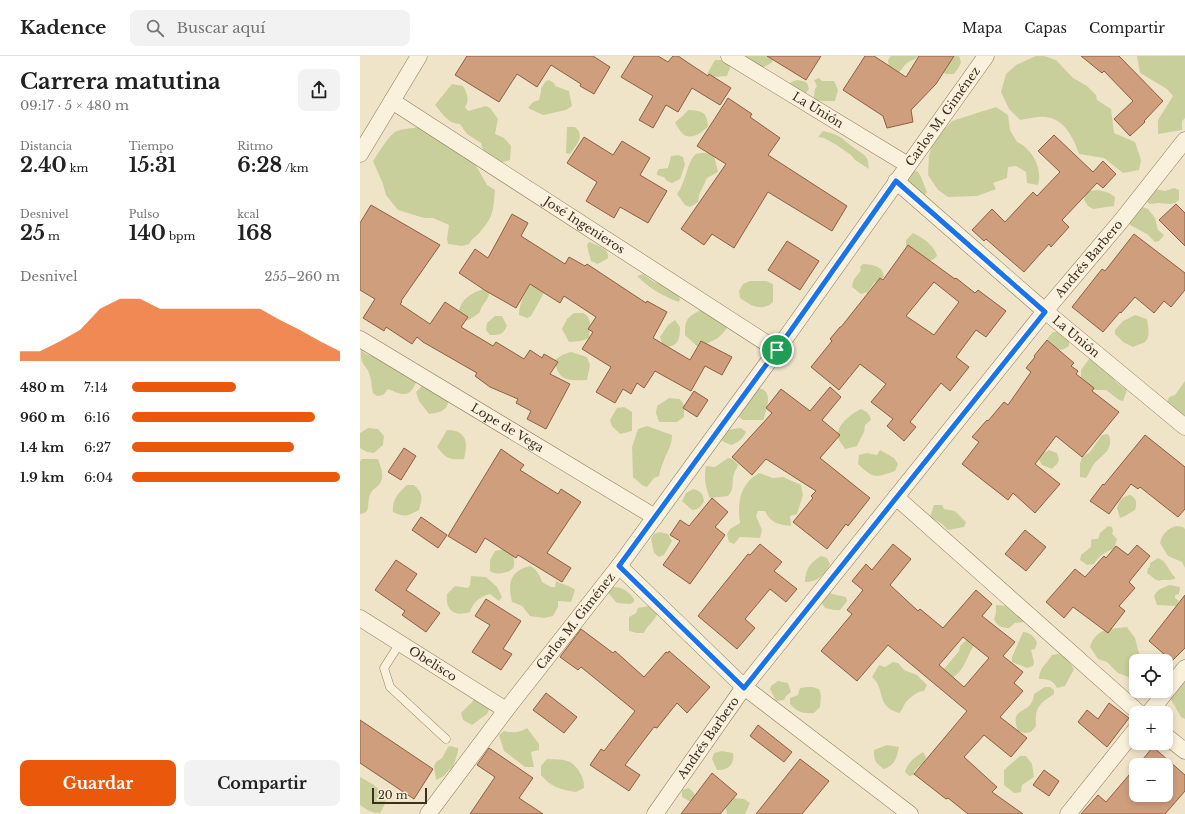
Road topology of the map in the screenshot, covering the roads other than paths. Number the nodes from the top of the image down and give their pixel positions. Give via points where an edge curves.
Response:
1 (419, 56) edge
2 (728, 56) edge
3 (986, 56) edge
4 (392, 100) junction
5 (1185, 140) edge
6 (360, 154) edge
7 (908, 165) junction
8 (896, 181) junction
9 (1045, 312) junction
10 (360, 339) edge
11 (777, 350) junction
12 (1185, 427) edge
13 (896, 497) junction
14 (655, 517) junction
15 (619, 566) junction
16 (360, 618) edge
17 (400, 643) junction
18 (1185, 668) edge
19 (744, 688) junction
20 (1131, 706) edge
21 (1155, 706) edge
22 (506, 710) junction
23 (1129, 738) edge
24 (446, 739) dead end
25 (1173, 742) edge
26 (1185, 751) edge
27 (428, 814) edge
28 (655, 814) edge
29 (910, 814) edge
30 (1068, 814) edge

1 - 4 street
2 - 7 street, La Unión
3 - 7 street, Carlos M. Giménez
4 - 6 street
4 - 11 street, José Ingenieros
5 - 9 street, Andrés Barbero
7 - 8 street, Carlos M. Giménez
8 - 9 street, La Unión
8 - 11 street, Carlos M. Giménez
9 - 12 street, La Unión
9 - 13 street, Andrés Barbero
10 - 14 street, Lope de Vega
11 - 14 street, Carlos M. Giménez
13 - 19 street, Andrés Barbero
13 - 20 street
14 - 15 street, Carlos M. Giménez
15 - 19 street
15 - 22 street, Carlos M. Giménez
16 - 17 street, Obelisco
17 - 22 street, Obelisco
17 - 24 lane via 384,668 390,688
18 - 21 street
19 - 28 street, Andrés Barbero
19 - 29 street
22 - 27 street, Carlos M. Giménez
23 - 30 street
25 - 26 street

